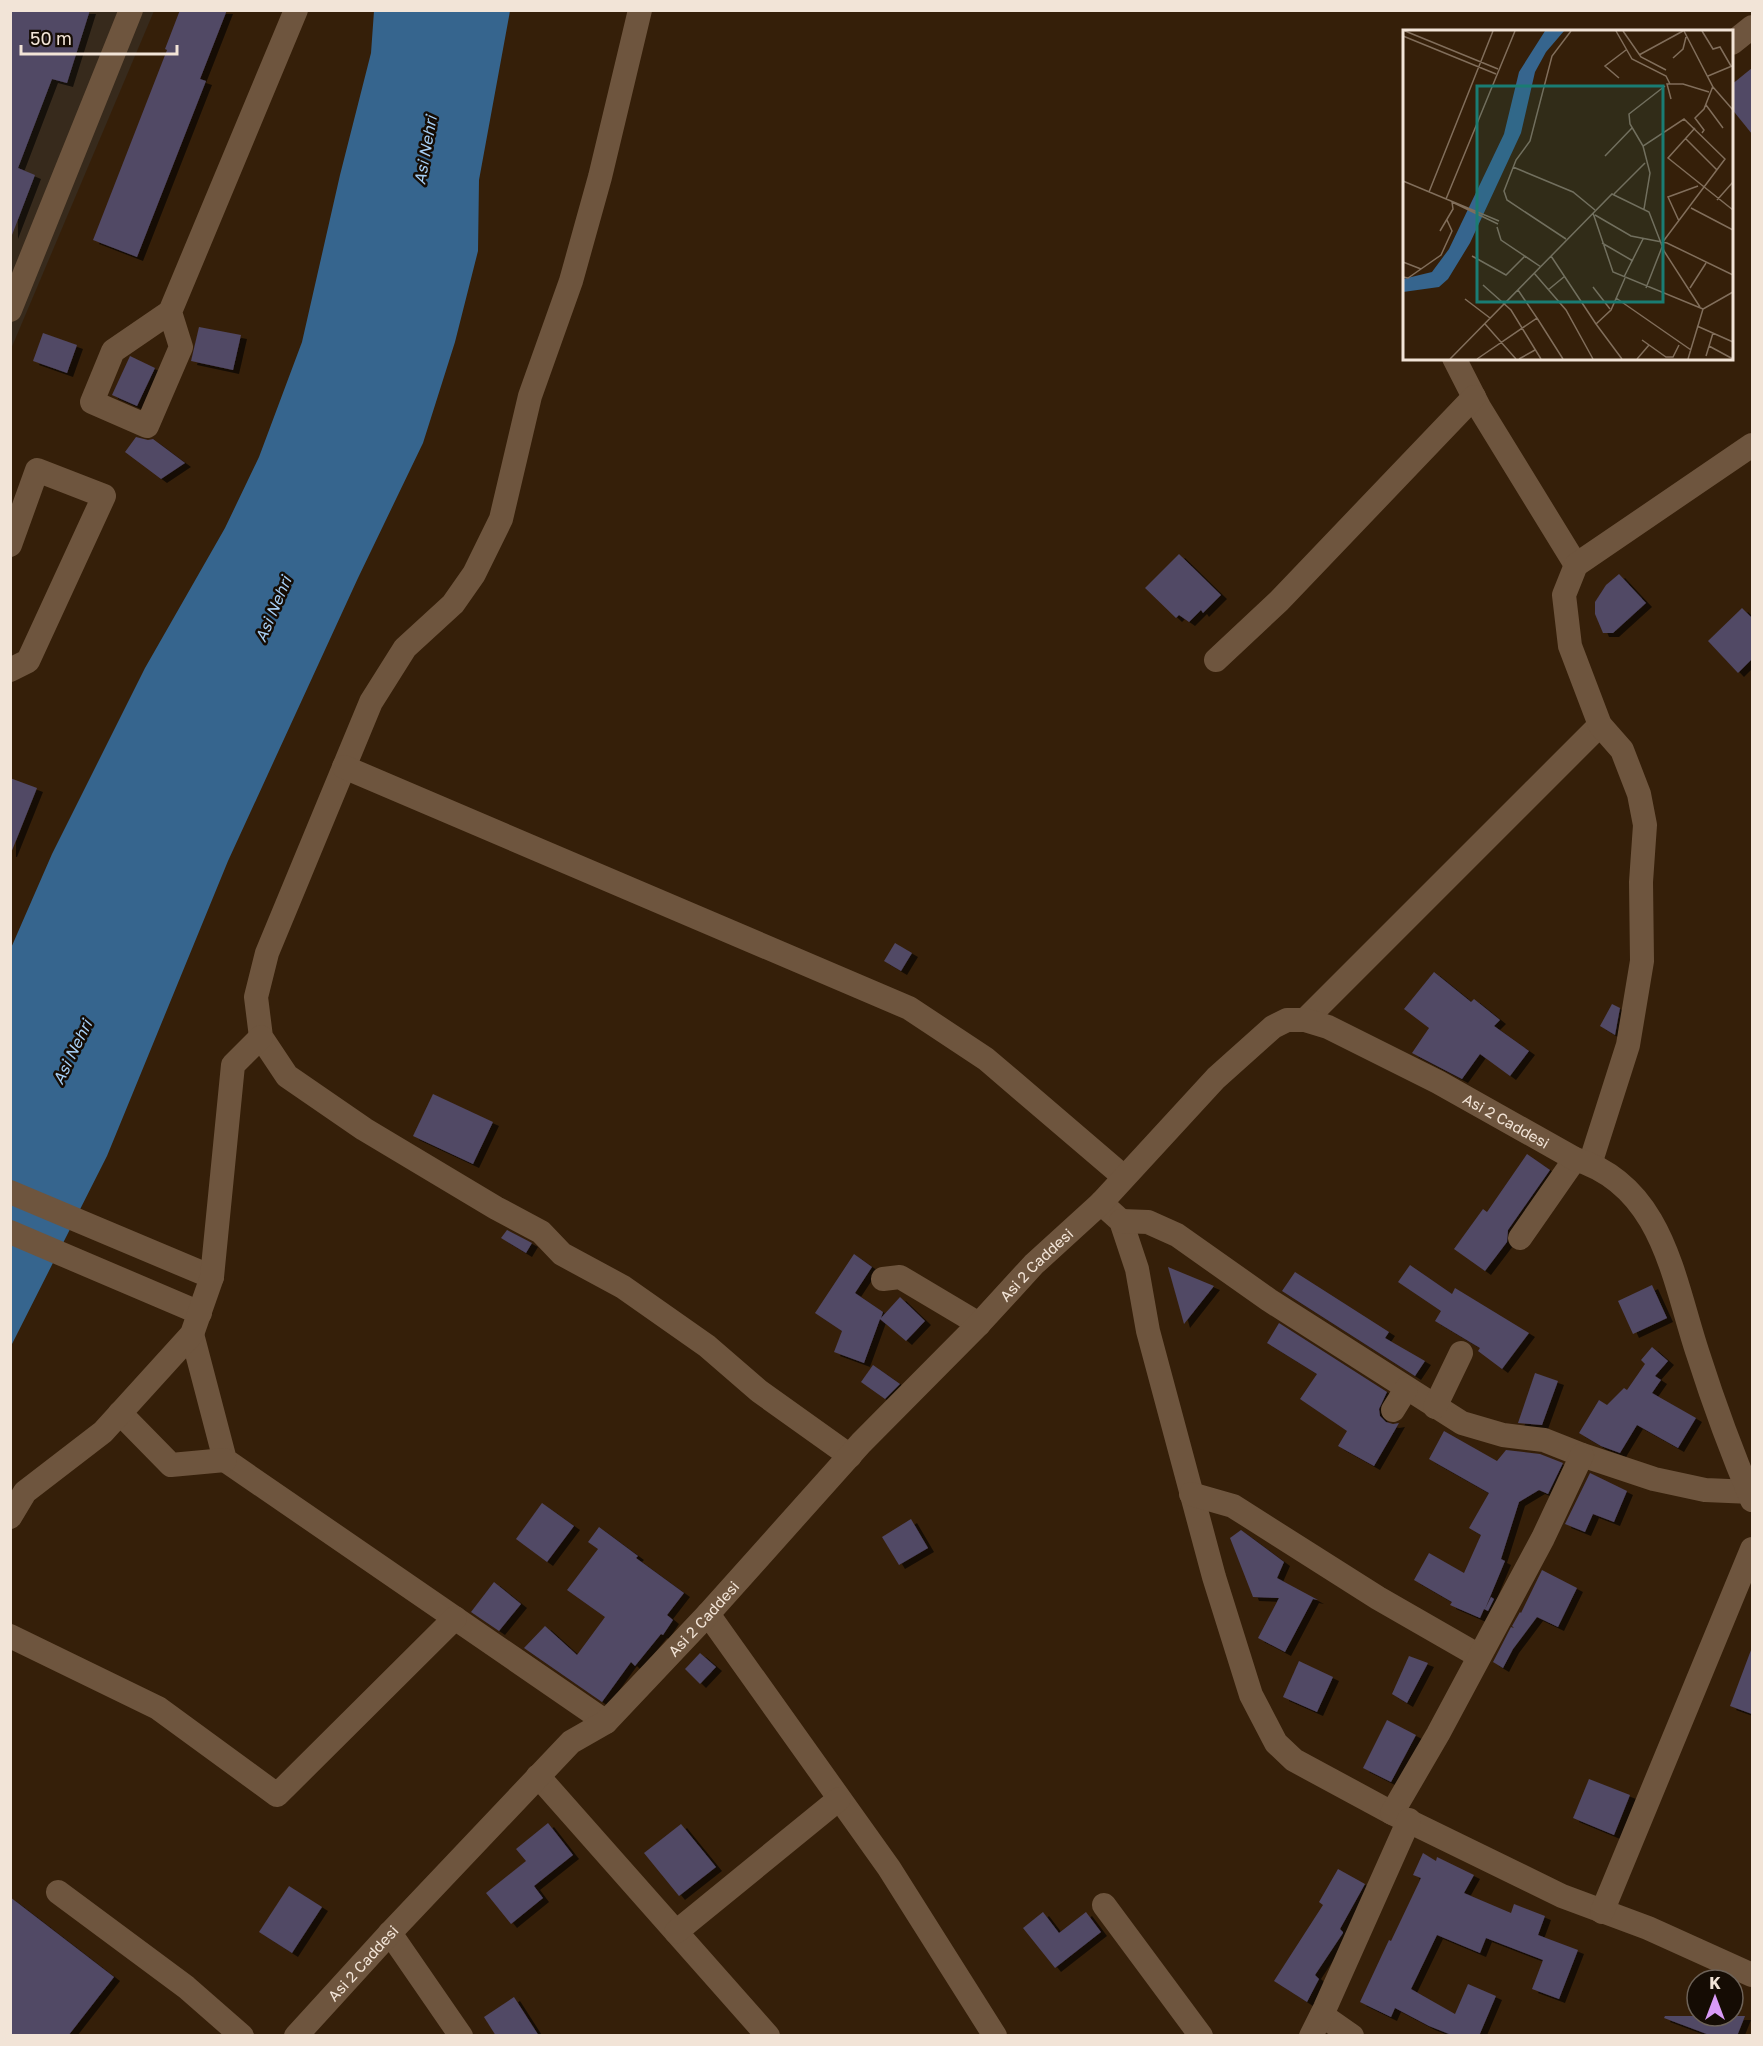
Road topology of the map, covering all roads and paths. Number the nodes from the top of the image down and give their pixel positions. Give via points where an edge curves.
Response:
1 (131, 10) edge
2 (296, 10) edge
3 (640, 10) edge
4 (1752, 27) edge
5 (1733, 41) edge
6 (15, 284) edge
7 (10, 310) edge
8 (170, 312) junction
9 (1455, 360) edge
10 (1474, 397) junction
11 (1752, 445) edge
12 (10, 545) edge
13 (1576, 565) junction
14 (1216, 660) dead end
15 (10, 670) edge
16 (1600, 726) junction
17 (344, 766) junction
18 (1305, 1020) junction
19 (261, 1037) junction
20 (1582, 1161) junction
21 (1124, 1177) junction
22 (10, 1192) edge
23 (1101, 1203) junction
24 (1121, 1221) junction
25 (10, 1232) edge
26 (1520, 1238) dead end
27 (212, 1277) junction
28 (883, 1279) dead end
29 (196, 1324) junction
30 (979, 1324) junction
31 (1461, 1353) dead end
32 (1406, 1389) junction
33 (1435, 1407) junction
34 (1393, 1410) dead end
35 (120, 1413) junction
36 (1581, 1455) junction
37 (850, 1456) junction
38 (225, 1460) junction
39 (1752, 1493) edge
40 (1191, 1494) junction
41 (10, 1517) edge
42 (1752, 1549) edge
43 (708, 1614) junction
44 (455, 1618) junction
45 (10, 1636) edge
46 (1479, 1656) junction
47 (606, 1722) junction
48 (538, 1776) junction
49 (838, 1799) junction
50 (1401, 1816) junction
51 (58, 1892) dead end
52 (1104, 1905) dead end
53 (1602, 1912) junction
54 (676, 1932) junction
55 (390, 1933) junction
56 (1752, 1975) edge
57 (1316, 2025) edge
58 (242, 2036) edge
59 (296, 2036) edge
60 (461, 2036) edge
61 (768, 2036) edge
62 (995, 2036) edge
63 (1201, 2036) edge
64 (1352, 2036) edge

1 - 6 street
2 - 8 street
3 - 17 street via 600,177 571,281 530,396 501,519 474,574 453,604 405,648 370,702
4 - 5 street
6 - 7 street
8 - 8 street via 113,351 92,402 147,426 181,347
9 - 10 street
10 - 13 street
10 - 14 street via 1280,601
11 - 13 street
12 - 15 street via 37,470 104,496 28,661
13 - 16 street via 1564,595 1570,646
16 - 18 street
16 - 20 street via 1622,750 1639,794 1645,825 1642,961 1628,1045
17 - 19 street via 267,953 256,997
17 - 21 street via 909,1008 986,1059
18 - 20 street, Asi 2 Caddesi via 1328,1027 1438,1082
18 - 21 street, Asi 2 Caddesi via 1287,1020 1273,1027 1216,1078
19 - 27 street via 233,1065
19 - 37 street via 287,1076 364,1129 541,1232 562,1254 623,1287
20 - 26 street
20 - 39 street, Asi 2 Caddesi via 1620,1181 1653,1224 1673,1266 1698,1354
21 - 23 street, Asi 2 Caddesi
22 - 27 street
23 - 24 street
23 - 30 street, Asi 2 Caddesi via 1034,1264
24 - 32 street via 1148,1222 1177,1235
24 - 40 street via 1137,1269 1148,1331
25 - 29 street
27 - 29 street
28 - 30 street via 900,1277
29 - 35 street
29 - 38 street
30 - 37 street, Asi 2 Caddesi
31 - 33 street
32 - 33 street
32 - 34 street
33 - 36 street via 1462,1424 1544,1440
35 - 38 street via 171,1465
35 - 41 street via 103,1432 25,1492
36 - 39 street via 1654,1479 1705,1490
36 - 46 street via 1544,1538
37 - 43 street, Asi 2 Caddesi
38 - 44 street
40 - 46 street via 1233,1506 1378,1598
40 - 50 street via 1251,1695 1276,1743 1294,1760
42 - 53 street
43 - 47 street, Asi 2 Caddesi
43 - 49 street
44 - 45 street via 277,1795 158,1708
44 - 47 street
46 - 50 street
47 - 48 street, Asi 2 Caddesi via 571,1742
48 - 54 street
48 - 55 street, Asi 2 Caddesi
49 - 54 street
49 - 62 street via 889,1868
50 - 53 street
50 - 57 street
51 - 58 street via 186,1987
52 - 63 street
53 - 56 street via 1648,1928
54 - 61 street
55 - 59 street, Asi 2 Caddesi
55 - 60 street
57 - 64 street

